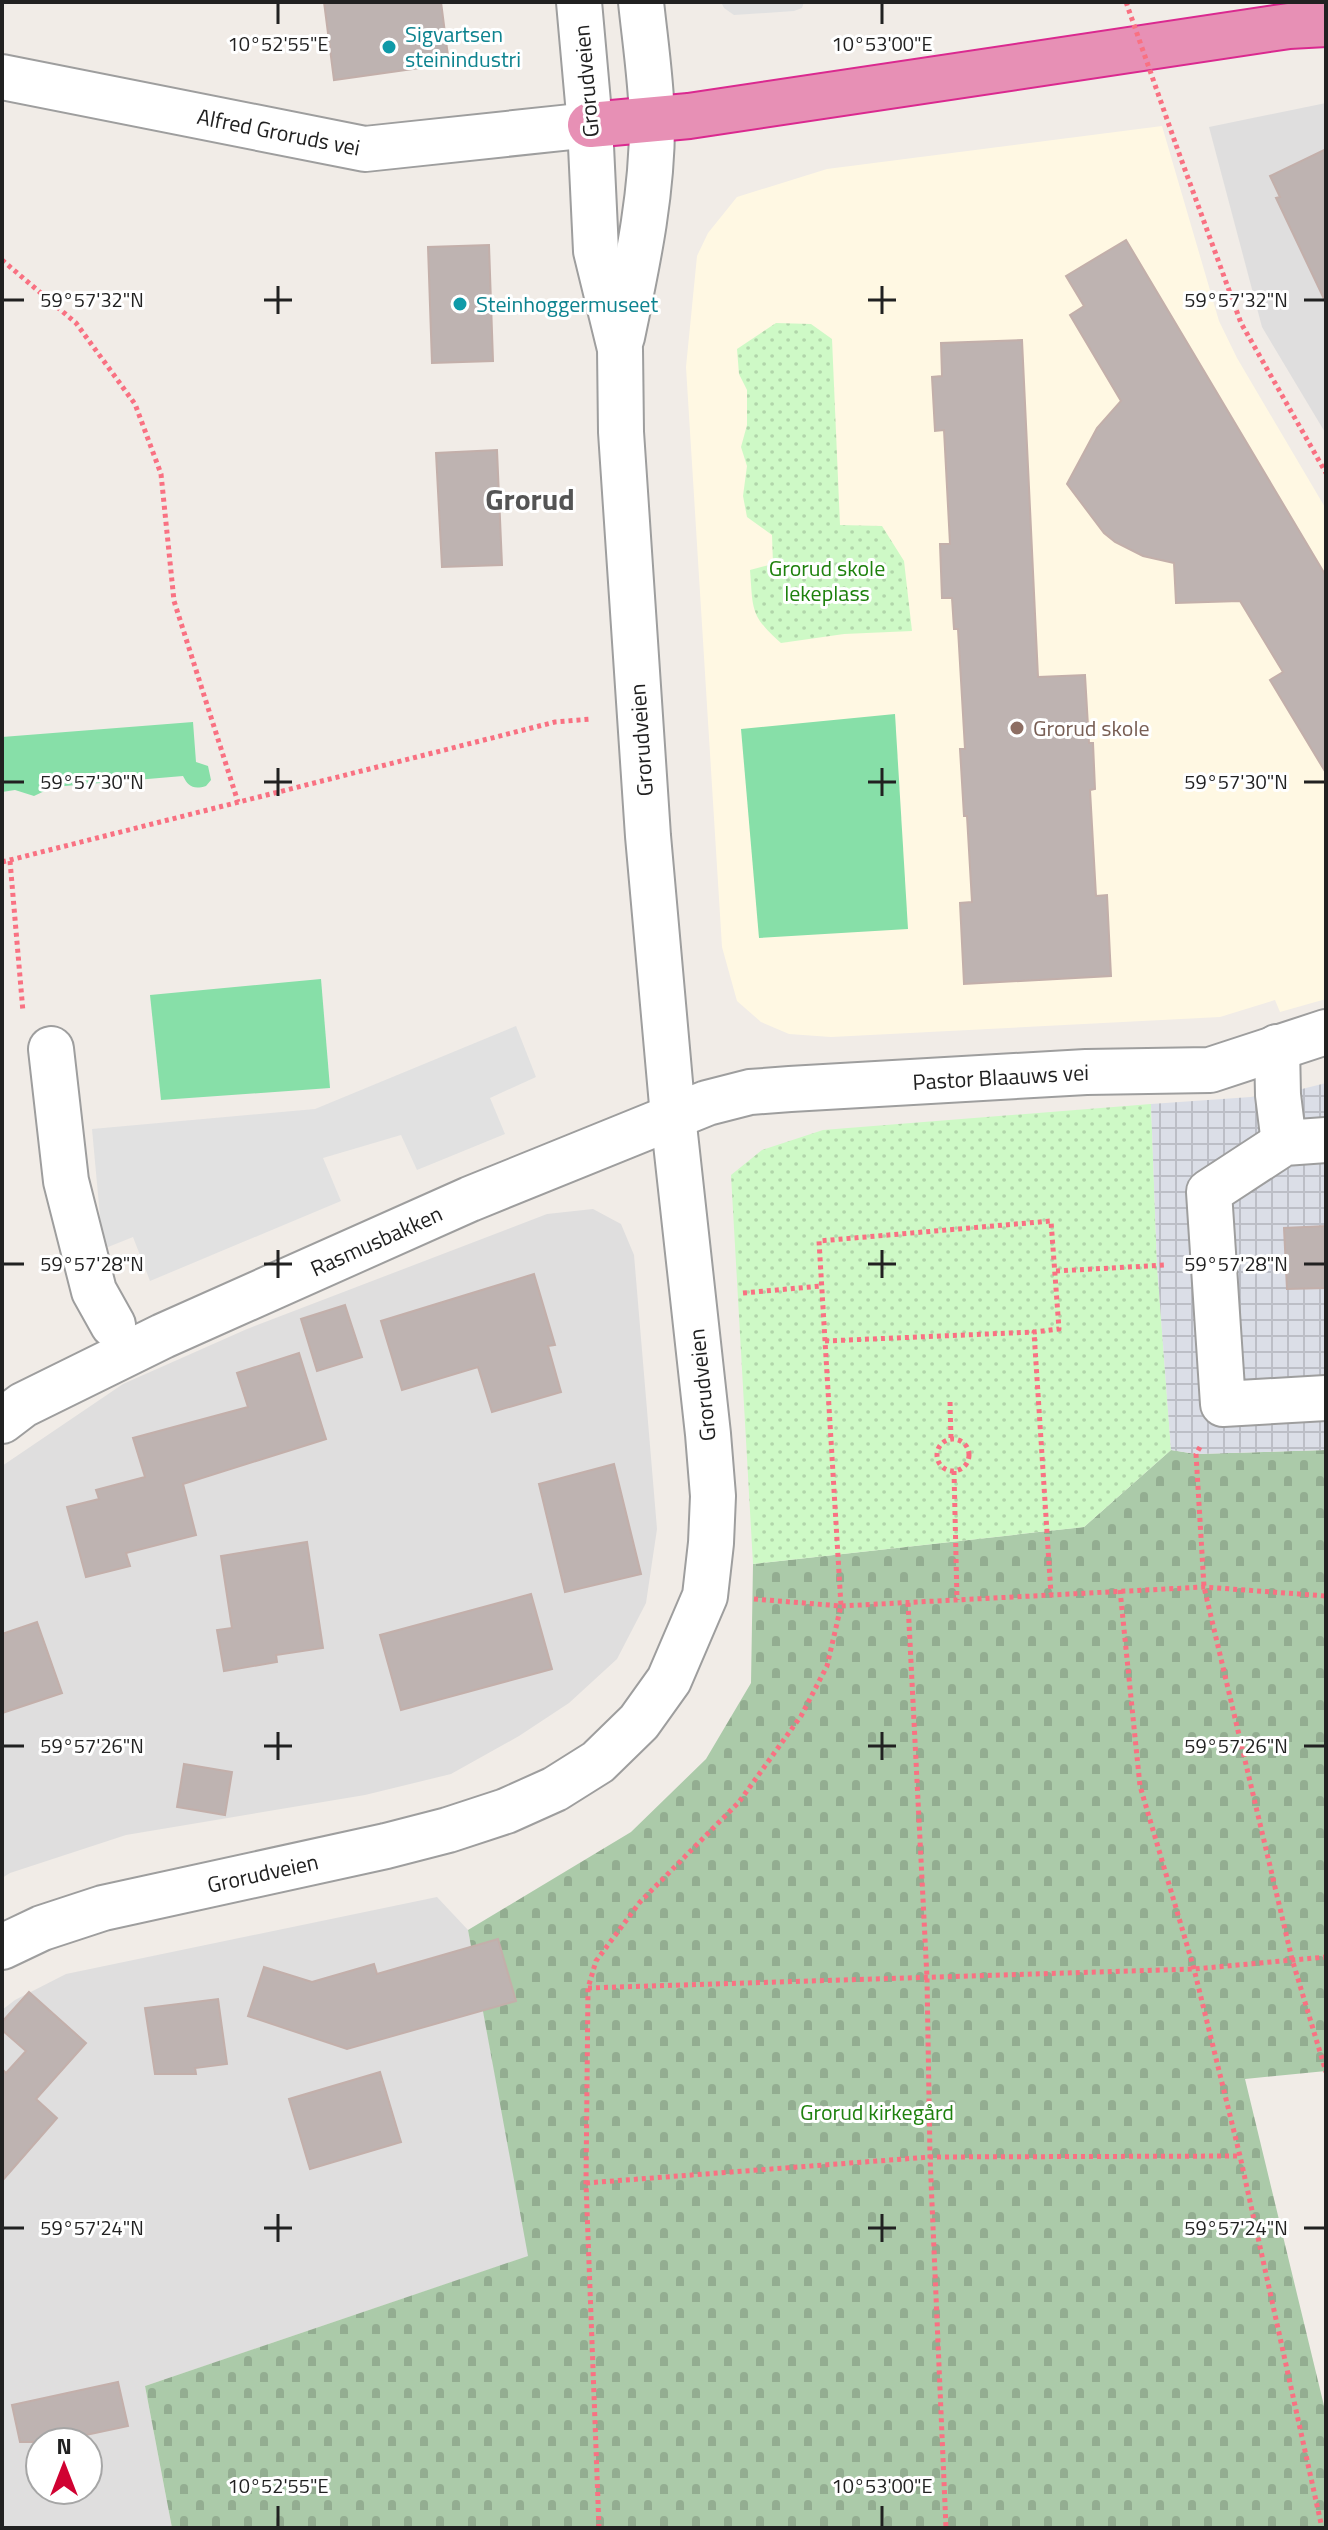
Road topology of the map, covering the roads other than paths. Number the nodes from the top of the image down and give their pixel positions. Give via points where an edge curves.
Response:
1 (579, 2) edge
2 (641, 2) edge
3 (1314, 19) edge
4 (2, 77) edge
5 (652, 119) junction
6 (573, 126) junction
7 (620, 349) junction
8 (1326, 1032) edge
9 (1277, 1047) junction
10 (51, 1049) road end
11 (673, 1116) junction
12 (1305, 1141) edge
13 (113, 1325) dead end
14 (1326, 1398) edge
15 (2, 1421) edge
16 (2, 1947) edge

1 - 6 street, Grorudveien
2 - 5 street, Grorudveien
3 - 5 highway
4 - 6 street, Alfred Groruds vei via 365,149
5 - 6 highway
5 - 7 street, Grorudveien via 644,225
6 - 7 street, Grorudveien
7 - 11 street, Grorudveien via 639,717
8 - 9 street, Pastor Blaauws vei
9 - 11 street, Pastor Blaauws vei via 1210,1070 763,1091
9 - 12 street via 1278,1095
10 - 13 street via 66,1181 94,1291
11 - 15 street, Rasmusbakken via 470,1199 163,1336 23,1405
11 - 16 street, Grorudveien via 712,1480 711,1543 705,1596 669,1680 639,1722 598,1762 506,1811 371,1850 103,1908
12 - 14 street via 1209,1192 1223,1404

